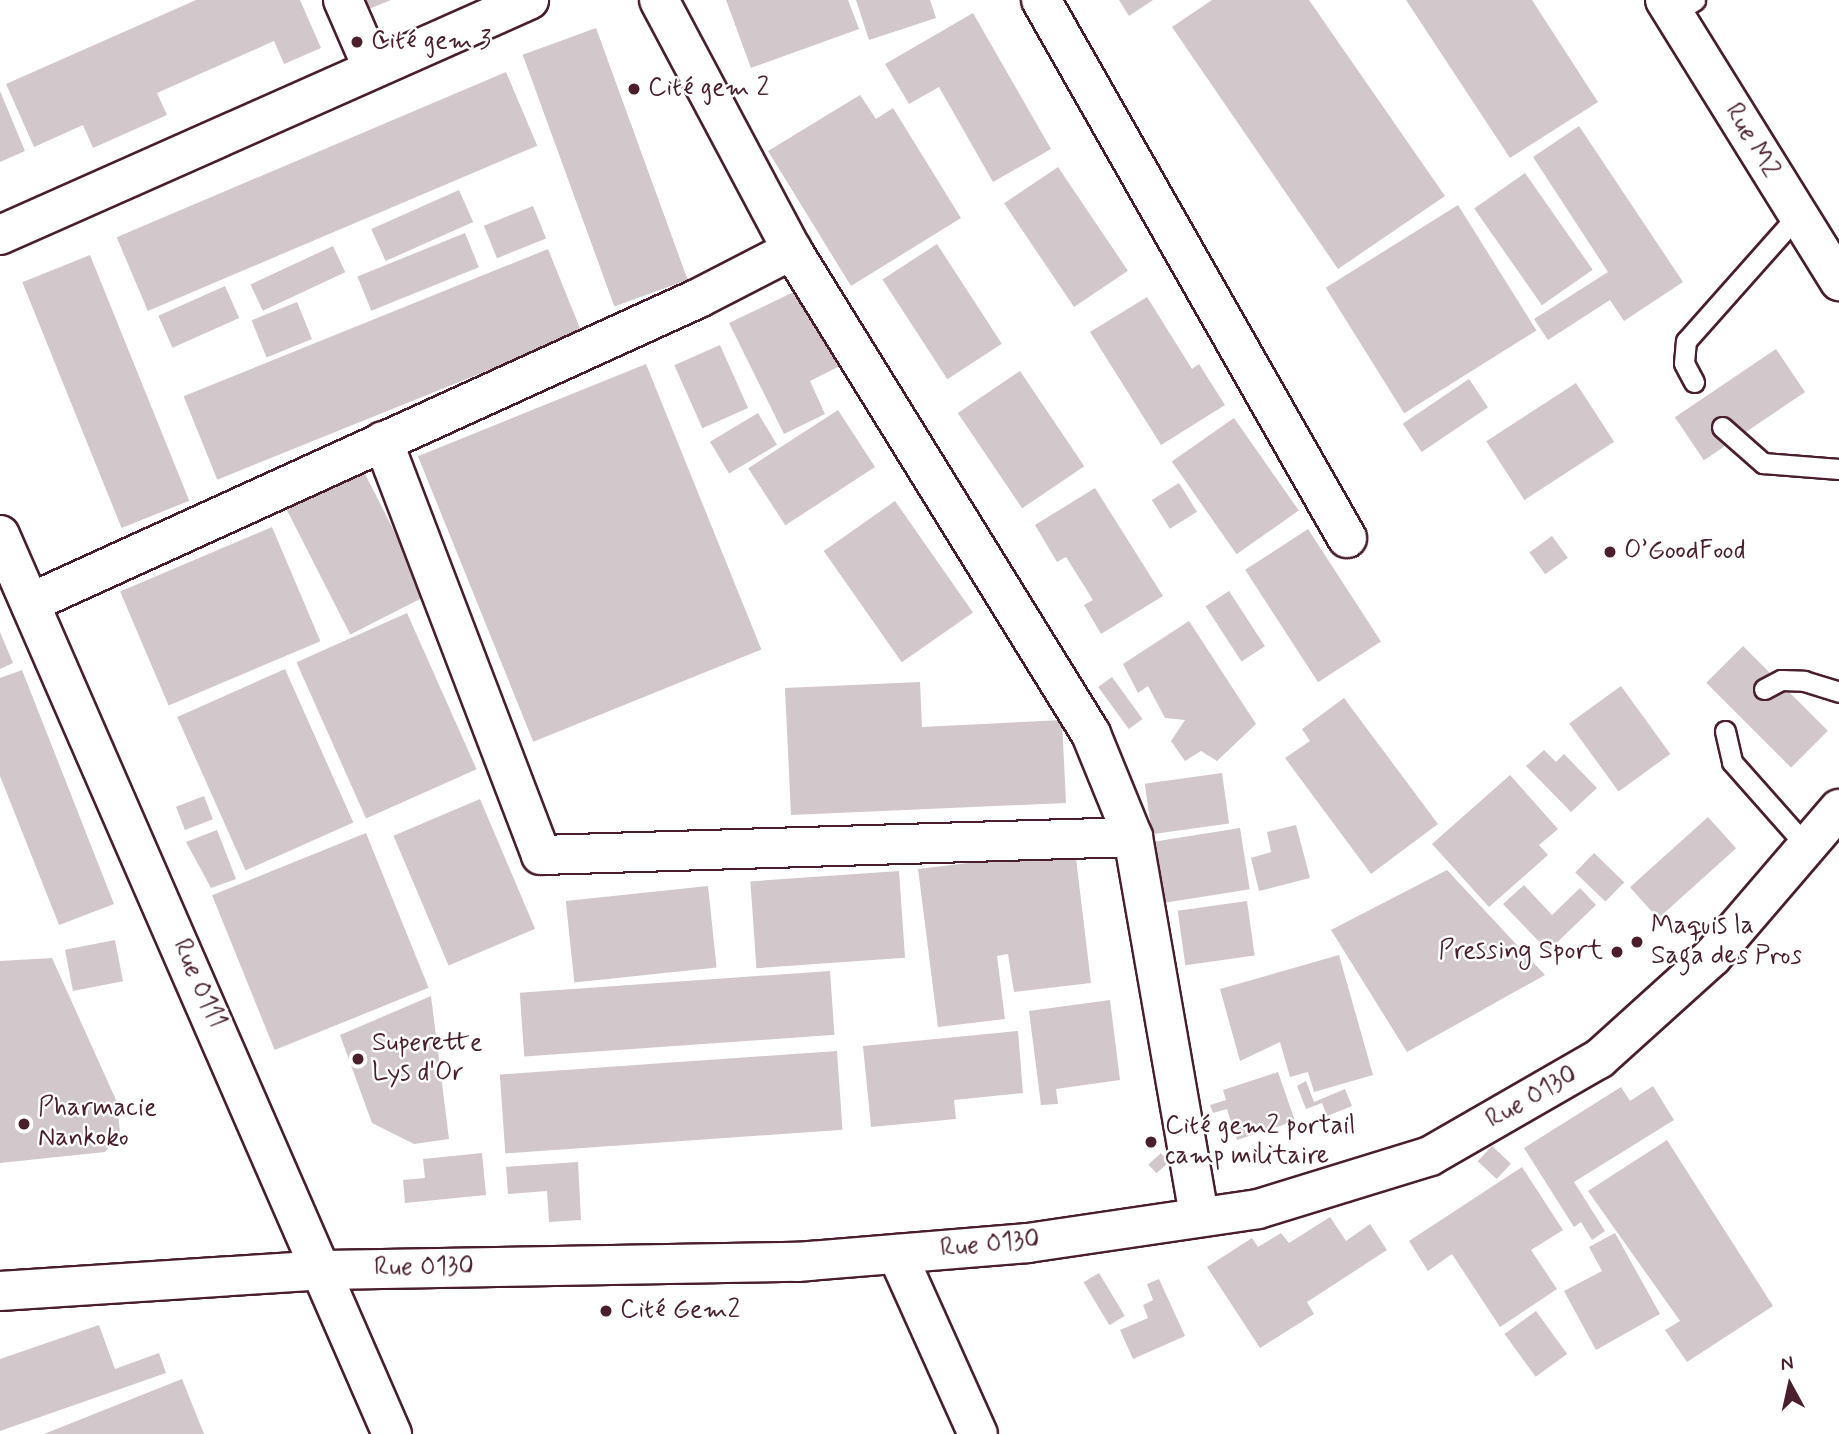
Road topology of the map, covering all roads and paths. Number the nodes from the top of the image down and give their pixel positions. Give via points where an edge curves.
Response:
1 (343, 0) edge
2 (529, 0) edge
3 (659, 0) edge
4 (1041, 0) edge
5 (1678, 5) edge
6 (373, 69) junction
7 (1797, 216) junction
8 (0, 235) edge
9 (792, 250) junction
10 (1839, 281) edge
11 (1694, 382) dead end
12 (1722, 427) dead end
13 (383, 441) junction
14 (1839, 469) edge
15 (0, 535) edge
16 (1347, 538) dead end
17 (30, 603) junction
18 (1764, 690) dead end
19 (1839, 692) edge
20 (1725, 731) dead end
21 (1839, 809) edge
22 (1133, 837) junction
23 (1809, 849) junction
24 (1199, 1217) junction
25 (897, 1254) junction
26 (325, 1270) junction
27 (0, 1291) edge
28 (392, 1434) edge
29 (978, 1434) edge

1 - 6 street
2 - 6 street
3 - 9 street
4 - 16 street
5 - 7 street, Rue M2
6 - 8 street
7 - 10 street, Rue M2
7 - 11 lane via 1686,341 1684,363
9 - 13 street
9 - 22 street via 1063,680
12 - 14 lane via 1763,463
13 - 17 street
13 - 22 street via 541,855
15 - 17 street, Rue O111
17 - 26 street, Rue O111
18 - 19 lane via 1782,680 1804,681
20 - 23 lane via 1732,762
21 - 23 street, Rue O130
22 - 24 street
23 - 24 street, Rue O130 via 1712,957 1599,1059 1430,1156 1258,1209
24 - 25 street, Rue O130 via 1028,1243
25 - 26 street, Rue O130 via 797,1262
25 - 29 street
26 - 27 street, Rue O130
26 - 28 street, Rue O111

